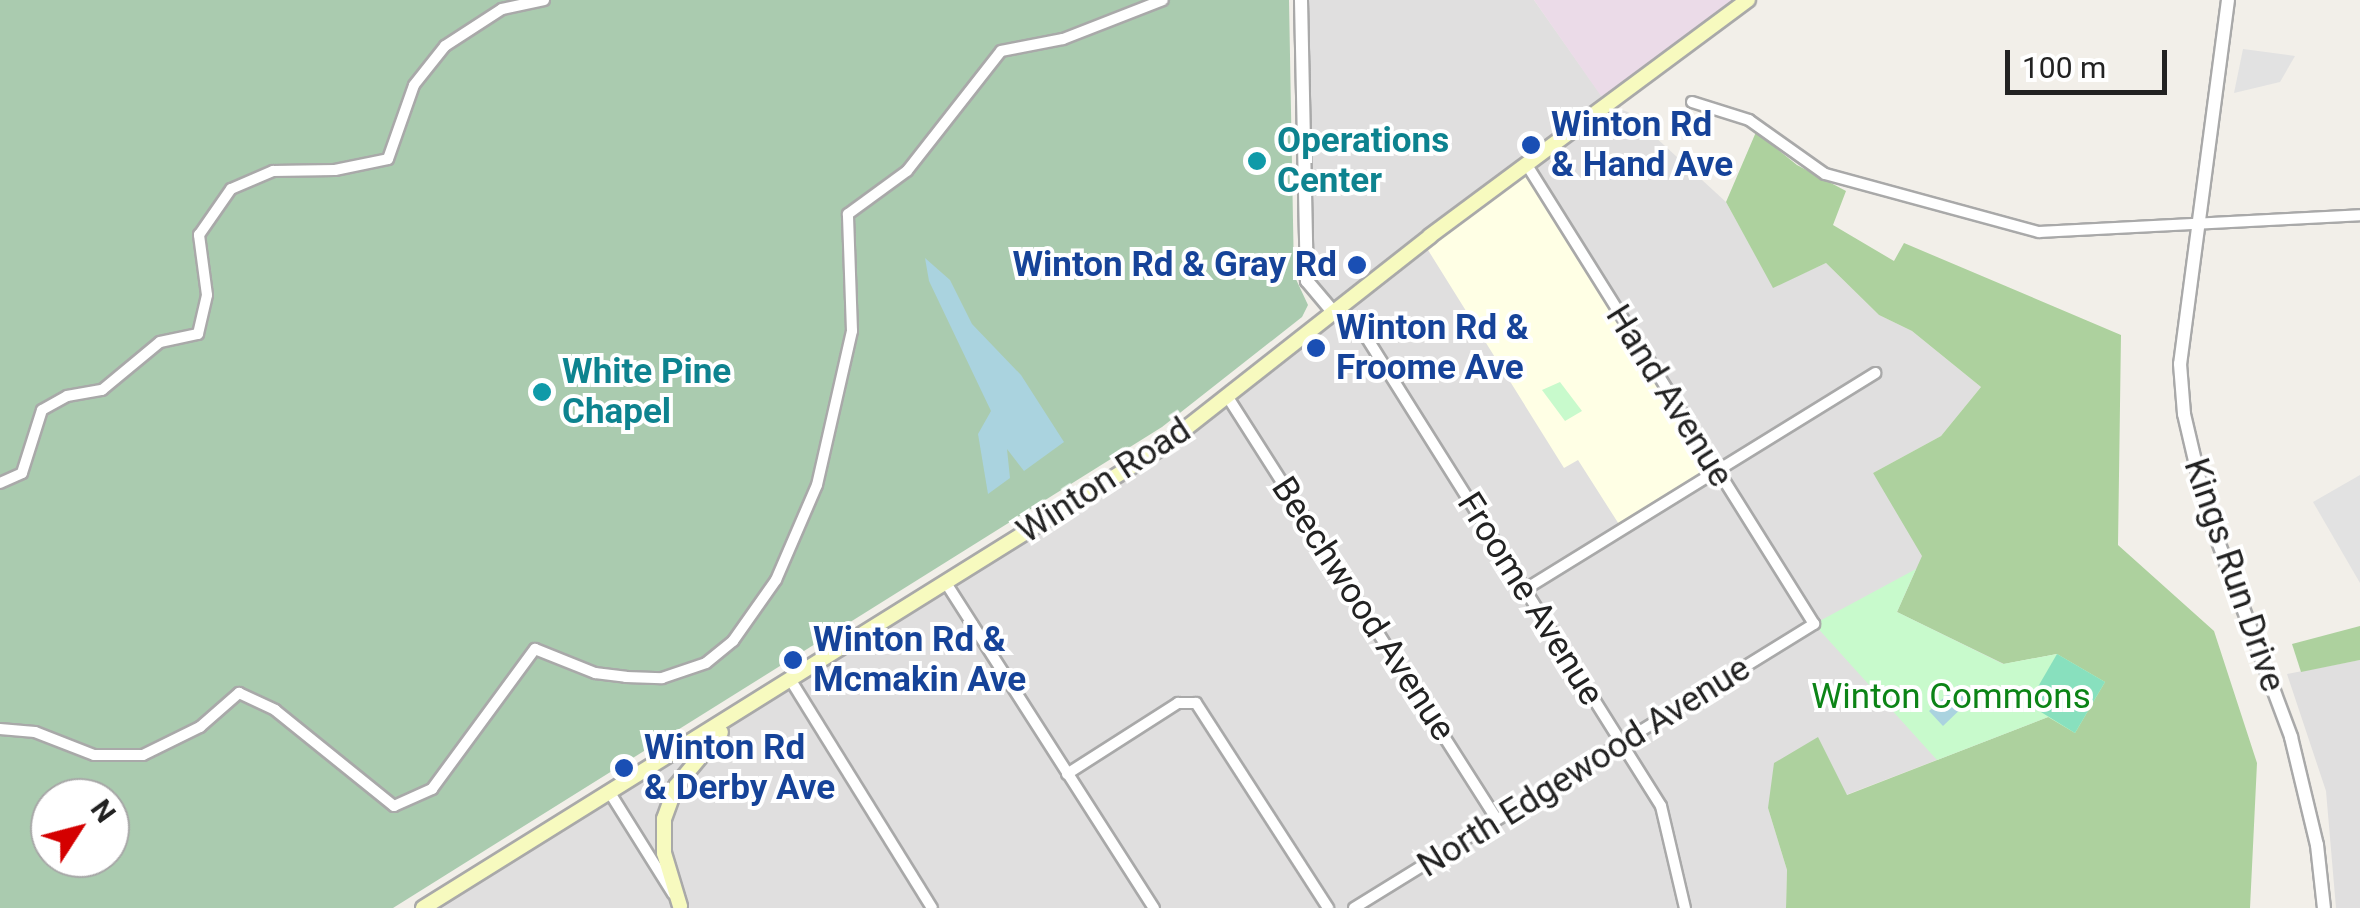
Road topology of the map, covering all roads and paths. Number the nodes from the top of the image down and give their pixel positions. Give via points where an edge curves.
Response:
1 (544, 0) edge
2 (1163, 0) edge
3 (1301, 0) edge
4 (1748, 0) edge
5 (2228, 0) edge
6 (1692, 102) dead end
7 (1526, 166) junction
8 (2360, 215) edge
9 (2198, 226) junction
10 (1334, 313) junction
11 (1875, 373) dead end
12 (1229, 399) junction
13 (1715, 471) junction
14 (0, 483) edge
15 (946, 582) junction
16 (1524, 590) junction
17 (1814, 624) joint
18 (790, 679) junction
19 (734, 717) junction
20 (0, 728) edge
21 (1621, 743) junction
22 (1067, 774) junction
23 (610, 794) junction
24 (1497, 819) junction
25 (681, 907) edge
26 (423, 908) edge
27 (932, 908) edge
28 (1154, 908) edge
29 (1328, 908) edge
30 (1354, 908) edge
31 (1685, 908) edge
32 (2324, 908) edge

1 - 14 street via 502,9 445,46 414,85 388,159 335,170 273,171 231,189 198,235 207,296 198,334 142,352 102,390 52,402 36,419 22,473
2 - 20 street via 1062,39 1002,51 907,171 848,214 852,331 817,484 776,580 734,641 706,664 662,678 626,677 595,673 535,649 432,788 394,806 275,710 239,693 200,727 143,755 94,755 35,732
3 - 10 street via 1308,281
4 - 7 main road, Winton Road
5 - 9 street, Kings Run Drive
6 - 9 street via 1749,120 1825,174 2014,228 2059,234
7 - 10 main road, Winton Road
7 - 13 street, Hand Avenue
8 - 9 street
9 - 32 street, Kings Run Drive via 2180,364 2189,444 2207,512 2291,737 2317,845
10 - 12 main road, Winton Road
10 - 16 street, Froome Avenue via 1365,335
11 - 13 street
12 - 15 main road, Winton Road
12 - 24 street, Beechwood Avenue
13 - 16 street
13 - 17 street, Hand Avenue
15 - 18 main road, Winton Road
15 - 22 street
16 - 21 street, Froome Avenue
17 - 21 street, North Edgewood Avenue
18 - 19 main road, Winton Road
18 - 27 street
19 - 23 main road, Winton Road
19 - 25 main road via 668,802 664,853
21 - 24 street, North Edgewood Avenue
21 - 31 street, Froome Avenue via 1665,814
22 - 28 street
22 - 29 street via 1178,703 1196,703
23 - 25 street
23 - 26 main road, Winton Road
24 - 30 street, North Edgewood Avenue

